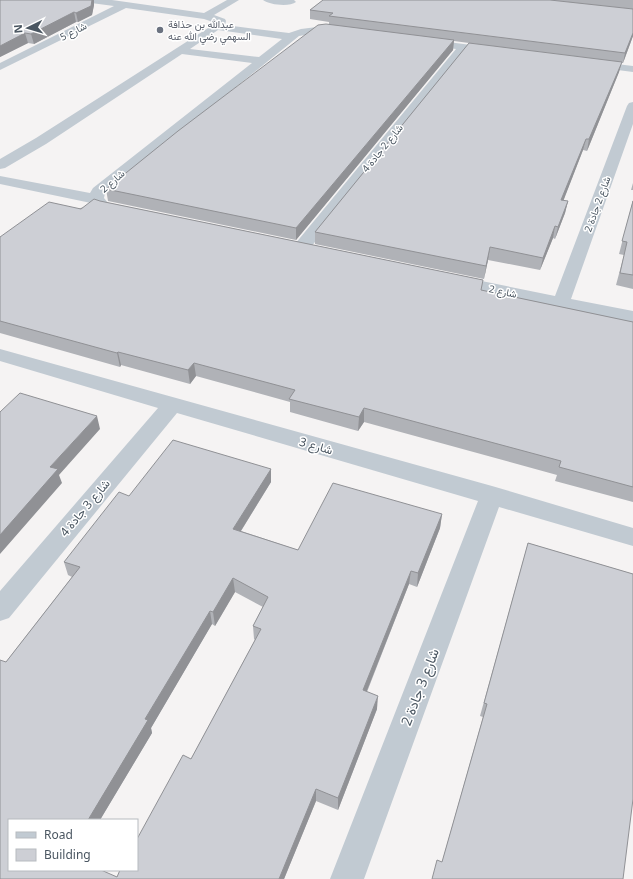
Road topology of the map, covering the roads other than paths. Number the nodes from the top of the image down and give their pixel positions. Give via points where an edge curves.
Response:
1 (91, 0) edge
2 (234, 0) edge
3 (268, 0) edge
4 (292, 2) dead end
5 (124, 5) junction
6 (206, 16) junction
7 (216, 27) junction
8 (349, 32) edge
9 (292, 37) junction
10 (411, 40) edge
11 (464, 47) junction
12 (182, 51) junction
13 (503, 52) edge
14 (263, 61) junction
15 (579, 62) edge
16 (0, 67) edge
17 (633, 69) edge
18 (633, 106) edge
19 (0, 165) edge
20 (0, 180) edge
21 (96, 199) junction
22 (141, 215) edge
23 (301, 248) edge
24 (439, 277) edge
25 (561, 303) junction
26 (633, 317) edge
27 (0, 354) edge
28 (171, 406) junction
29 (492, 495) junction
30 (633, 537) edge
31 (0, 610) edge
32 (347, 879) edge

1 - 5 street
2 - 6 street
3 - 4 street
5 - 6 street
5 - 16 street, شارع 5
6 - 7 street via 221,21
7 - 9 street
7 - 12 street
8 - 9 street, شارع 2 via 308,30
9 - 14 street, شارع 2
10 - 11 street
11 - 13 street
11 - 23 street, شارع 2 جادة 4
12 - 14 street
12 - 19 street
14 - 21 street, شارع 2 via 98,191
15 - 17 street
18 - 25 street, شارع 2 جادة 2
20 - 21 street
21 - 22 street, شارع 2 via 103,207
24 - 25 street, شارع 2
25 - 26 street, شارع 2
27 - 28 street, شارع 3
28 - 29 street, شارع 3
28 - 31 street, شارع 3 جادة 4
29 - 30 street, شارع 3
29 - 32 street, شارع 3 جادة 2

